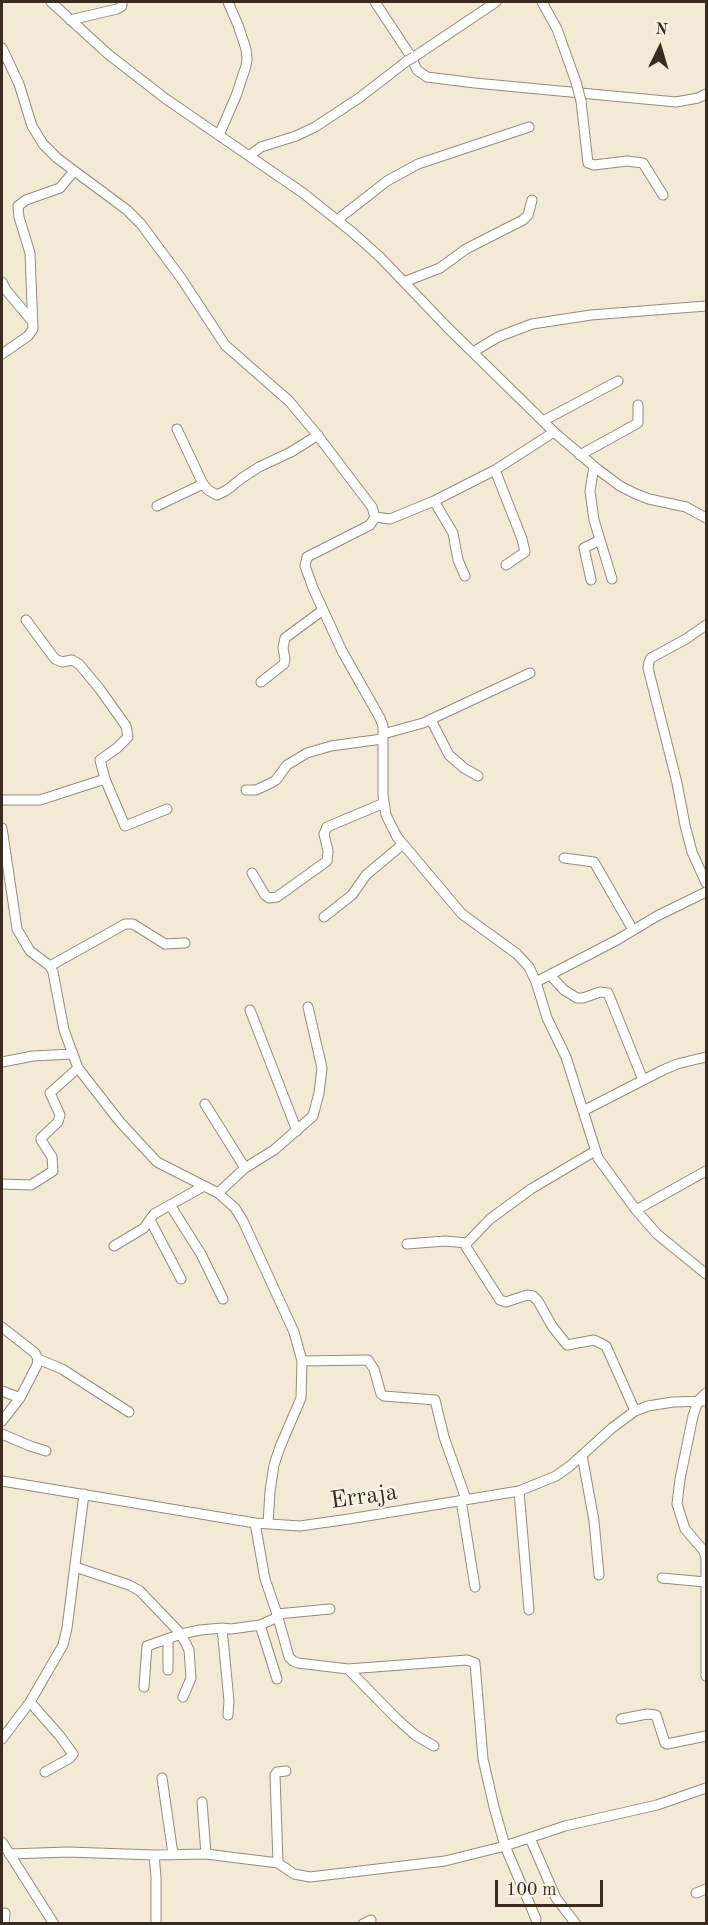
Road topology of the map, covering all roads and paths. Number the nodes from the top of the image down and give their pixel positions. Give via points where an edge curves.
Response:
1 (51, 2) edge
2 (122, 2) edge
3 (228, 2) edge
4 (375, 2) edge
5 (496, 2) edge
6 (542, 2) edge
7 (70, 20) junction
8 (2, 48) edge
9 (706, 94) edge
10 (529, 127) dead end
11 (219, 135) junction
12 (249, 156) junction
13 (74, 171) junction
14 (663, 195) dead end
15 (532, 200) dead end
16 (337, 220) junction
17 (2, 282) edge
18 (404, 282) junction
19 (706, 306) edge
20 (32, 321) junction
21 (473, 352) junction
22 (2, 354) edge
23 (618, 381) dead end
24 (638, 405) dead end
25 (543, 421) junction
26 (177, 429) dead end
27 (554, 432) junction
28 (318, 435) junction
29 (580, 455) junction
30 (594, 466) junction
31 (495, 470) junction
32 (202, 484) junction
33 (434, 501) junction
34 (157, 506) dead end
35 (375, 517) junction
36 (706, 518) edge
37 (600, 540) junction
38 (506, 565) dead end
39 (465, 576) dead end
40 (612, 579) dead end
41 (591, 580) dead end
42 (323, 610) junction
43 (26, 620) dead end
44 (706, 625) edge
45 (530, 674) dead end
46 (261, 682) dead end
47 (431, 720) junction
48 (383, 737) junction
49 (478, 776) dead end
50 (105, 779) junction
51 (246, 790) dead end
52 (2, 800) edge
53 (384, 802) junction
54 (167, 809) dead end
55 (2, 828) edge
56 (403, 844) junction
57 (564, 858) dead end
58 (252, 873) dead end
59 (706, 883) edge
60 (706, 892) edge
61 (324, 917) dead end
62 (633, 930) junction
63 (185, 943) dead end
64 (50, 966) junction
65 (550, 975) junction
66 (536, 982) junction
67 (308, 1007) dead end
68 (250, 1010) dead end
69 (72, 1054) junction
70 (706, 1057) edge
71 (2, 1062) edge
72 (78, 1068) junction
73 (643, 1080) junction
74 (205, 1104) dead end
75 (582, 1111) junction
76 (297, 1131) junction
77 (595, 1151) junction
78 (245, 1167) junction
79 (706, 1171) edge
80 (2, 1184) edge
81 (204, 1186) junction
82 (218, 1193) junction
83 (170, 1205) junction
84 (636, 1210) junction
85 (150, 1220) junction
86 (467, 1243) junction
87 (407, 1244) dead end
88 (114, 1246) dead end
89 (706, 1274) edge
90 (182, 1279) dead end
91 (223, 1299) dead end
92 (2, 1328) edge
93 (38, 1359) junction
94 (302, 1361) junction
95 (2, 1391) edge
96 (706, 1393) edge
97 (20, 1398) junction
98 (702, 1401) edge
99 (635, 1411) junction
100 (129, 1412) dead end
101 (2, 1421) edge
102 (2, 1434) edge
103 (46, 1451) dead end
104 (582, 1455) junction
105 (2, 1481) edge
106 (519, 1491) junction
107 (84, 1494) junction
108 (463, 1499) junction
109 (255, 1523) junction
110 (268, 1524) junction
111 (75, 1567) junction
112 (598, 1575) dead end
113 (662, 1578) dead end
114 (705, 1582) junction
115 (475, 1587) dead end
116 (706, 1594) edge
117 (330, 1609) dead end
118 (529, 1610) dead end
119 (278, 1615) junction
120 (260, 1625) junction
121 (222, 1628) junction
122 (181, 1634) junction
123 (168, 1639) junction
124 (348, 1669) junction
125 (168, 1670) dead end
126 (706, 1676) edge
127 (277, 1679) dead end
128 (144, 1687) dead end
129 (183, 1697) dead end
130 (30, 1702) junction
131 (228, 1715) dead end
132 (621, 1719) dead end
133 (706, 1737) edge
134 (2, 1739) edge
135 (434, 1746) dead end
136 (286, 1771) dead end
137 (45, 1772) dead end
138 (162, 1778) dead end
139 (706, 1788) edge
140 (202, 1802) dead end
141 (530, 1838) junction
142 (2, 1842) edge
143 (505, 1846) junction
144 (9, 1854) junction
145 (173, 1854) junction
146 (206, 1854) junction
147 (154, 1855) junction
148 (278, 1863) junction
149 (706, 1889) edge
150 (696, 1893) dead end
151 (5, 1913) dead end
152 (536, 1919) dead end
153 (4, 1923) edge
154 (54, 1923) edge
155 (156, 1923) edge
156 (576, 1923) edge

1 - 7 street
2 - 7 street via 117,9
3 - 11 street via 247,59
4 - 9 street via 417,70 427,77 676,102
5 - 12 street via 315,127 261,147
6 - 14 street, bridge via 576,82 588,163 643,163
7 - 11 street via 147,85
8 - 13 street via 37,136
10 - 16 street via 418,164 387,181
11 - 12 street
12 - 16 street
13 - 20 street via 60,188 18,206 30,253
13 - 28 street via 141,224 225,345 290,401
15 - 18 street via 523,220 466,249 440,268
16 - 18 street
17 - 20 street
18 - 21 street
19 - 21 street via 532,324
20 - 22 street via 32,333
21 - 25 street
23 - 25 street
24 - 29 street via 638,423
25 - 27 street
26 - 32 street
27 - 29 street
27 - 31 street
28 - 32 street via 259,467 222,494 212,493
28 - 35 street via 362,491
29 - 30 street
30 - 36 street via 636,494 686,507
30 - 37 street via 590,491
31 - 33 street
31 - 38 street via 525,552
32 - 34 street
33 - 35 street via 390,519
33 - 39 street via 453,533
35 - 42 street via 370,525 313,553 305,561
37 - 40 street
37 - 41 street via 584,548
42 - 46 street via 285,638 284,664
42 - 48 street via 381,718
43 - 50 street via 55,659 79,664 126,726 127,740 100,760
44 - 59 street via 651,658 648,668 692,852
45 - 47 street
47 - 48 street
47 - 49 street via 449,754
48 - 51 street via 307,753 287,765 276,780 256,790
48 - 53 street
50 - 52 street via 40,800
50 - 54 street via 125,826
53 - 56 street via 386,815
53 - 58 street via 327,827 327,861 277,897 265,896
55 - 64 street via 17,929 30,951
56 - 61 street
56 - 66 street via 462,914 517,954
57 - 62 street via 594,862
60 - 62 street
62 - 65 street
63 - 64 street via 165,944 133,924 125,924
64 - 69 street
65 - 66 street
65 - 73 street via 577,998 608,993
66 - 75 street via 547,1018 566,1057
67 - 76 street via 322,1068 313,1116
68 - 76 street
69 - 71 street
69 - 72 street
70 - 73 street via 677,1064
72 - 80 street via 50,1093 60,1115 41,1138 52,1157 53,1171 31,1185
72 - 81 street via 157,1162
73 - 75 street
74 - 78 street
75 - 77 street
76 - 78 street
77 - 84 street
77 - 86 street via 531,1189 490,1219
78 - 82 street
79 - 84 street
81 - 82 street
81 - 83 street
82 - 94 street via 243,1221 294,1332
83 - 85 street
83 - 91 street
84 - 89 street via 657,1234
85 - 88 street
85 - 90 street
86 - 87 street
86 - 99 street via 500,1300 533,1296 567,1345 594,1340 606,1346
92 - 93 street
93 - 97 street
93 - 100 street via 62,1369
94 - 108 street via 368,1360 384,1396 435,1401
94 - 110 street via 301,1398 274,1465
95 - 97 street
96 - 98 street
97 - 101 street
98 - 99 street, Erraja via 673,1402
98 - 114 street via 686,1446 677,1504 685,1529 704,1551
99 - 104 street, Erraja
102 - 103 street
104 - 106 street, Erraja via 556,1476
104 - 112 street via 594,1521
105 - 107 street, Erraja
106 - 108 street, Erraja
106 - 118 street
107 - 109 street, Erraja
107 - 111 street
108 - 110 street, Erraja via 339,1521 300,1526
108 - 115 street
109 - 110 street, Erraja
109 - 119 street via 265,1579
111 - 122 street via 140,1591
111 - 130 street via 63,1645
113 - 114 street
114 - 116 street
116 - 126 street
117 - 119 street
119 - 120 street
119 - 124 street via 293,1661
120 - 121 street
120 - 127 street
121 - 122 street
121 - 131 street
122 - 123 street
122 - 129 street via 189,1650 191,1678
123 - 125 street
123 - 128 street via 146,1649
124 - 135 street via 396,1718
124 - 143 street via 467,1660 475,1664 483,1759
130 - 134 street
130 - 137 street via 73,1754
132 - 133 street via 656,1715 667,1744
136 - 148 street via 275,1775
138 - 145 street
139 - 141 street
140 - 146 street
141 - 143 street
141 - 156 street via 556,1898
142 - 144 street
143 - 148 street via 445,1861 310,1877 294,1874
143 - 152 street
144 - 147 street
144 - 154 street
145 - 146 street
145 - 147 street
146 - 148 street
147 - 155 street
149 - 150 street
151 - 153 street

